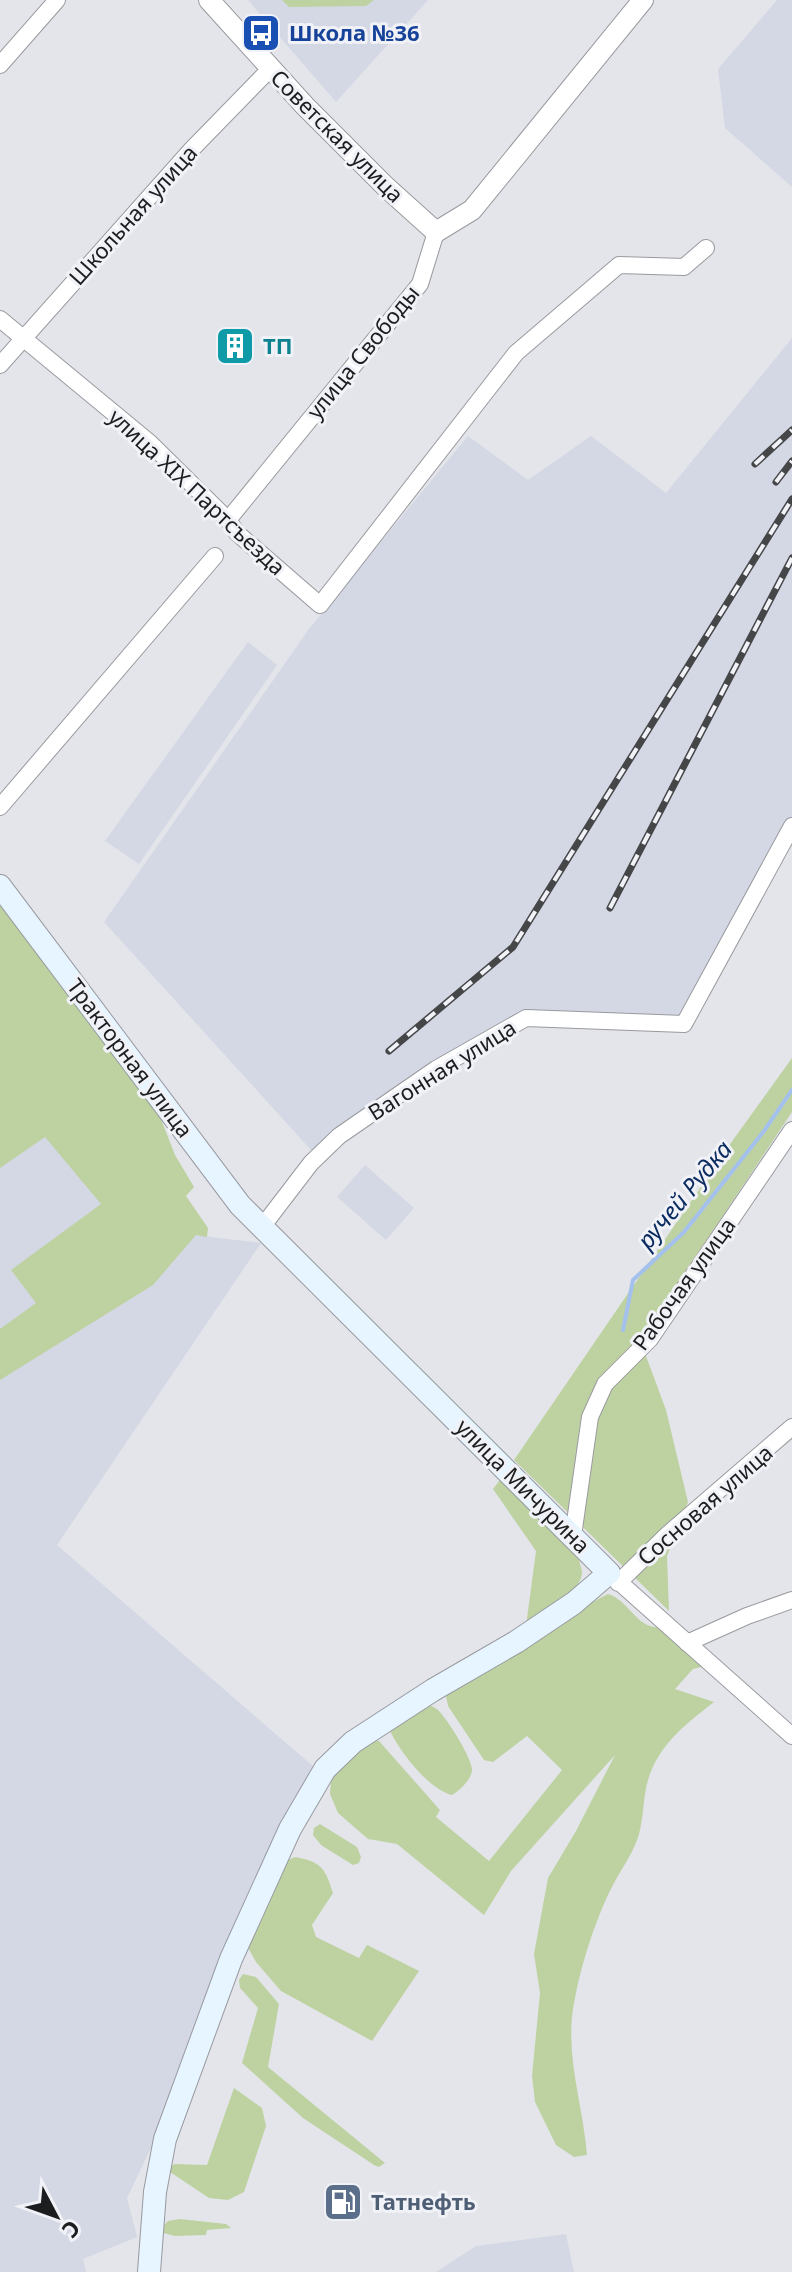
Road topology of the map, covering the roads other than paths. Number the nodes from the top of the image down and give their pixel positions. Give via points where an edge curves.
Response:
1 (57, 0) edge
2 (209, 0) edge
3 (643, 0) edge
4 (0, 65) edge
5 (270, 69) junction
6 (436, 232) junction
7 (706, 248) dead end
8 (0, 319) edge
9 (23, 339) junction
10 (0, 365) edge
11 (228, 520) junction
12 (215, 556) dead end
13 (0, 807) edge
14 (792, 826) edge
15 (0, 886) edge
16 (792, 1130) edge
17 (262, 1227) junction
18 (792, 1427) edge
19 (573, 1536) junction
20 (613, 1578) junction
21 (792, 1600) edge
22 (687, 1643) junction
23 (792, 1736) edge
24 (149, 2272) edge

1 - 4 street
2 - 5 street, Советская улица
3 - 6 street via 472,210
5 - 6 street, Советская улица
5 - 9 street, Школьная улица
6 - 11 street, улица Свободы via 420,284
7 - 11 street, улица XIX Партсъезда via 684,267 619,265 516,353 320,605
8 - 9 street, улица XIX Партсъезда
9 - 10 street, Школьная улица
9 - 11 street, улица XIX Партсъезда via 150,443
12 - 13 street
14 - 17 street, Вагонная улица via 684,1024 526,1018 436,1069 339,1136
15 - 17 main road, Тракторная улица via 240,1205
16 - 19 street, Рабочая улица via 650,1339 605,1384 590,1417
17 - 19 main road, улица Мичурина
18 - 20 street, Сосновая улица
19 - 20 main road, улица Мичурина
20 - 22 street, улица Мичурина
20 - 24 main road via 353,1742 325,1769 290,1829 231,1959 165,2139
21 - 22 street
22 - 23 street, улица Мичурина

